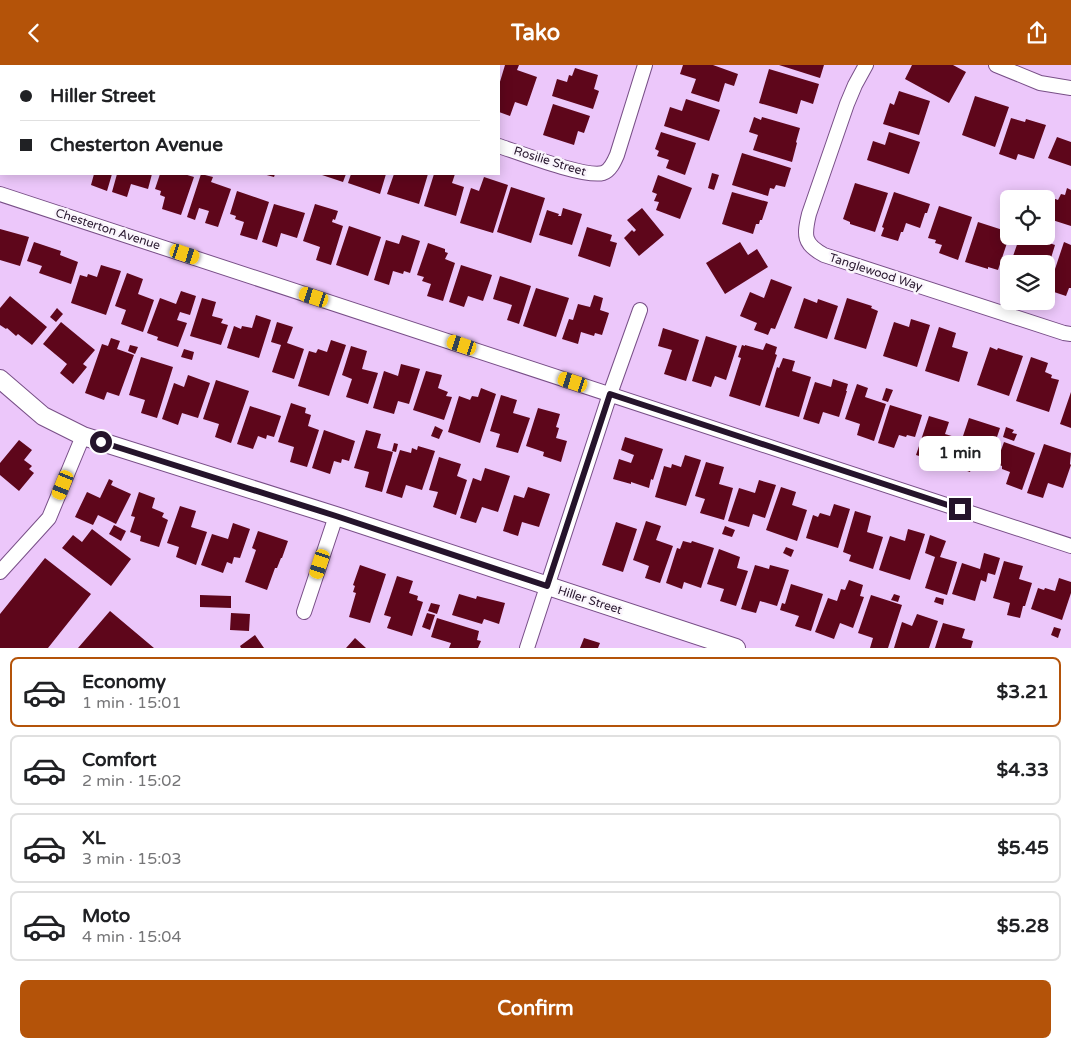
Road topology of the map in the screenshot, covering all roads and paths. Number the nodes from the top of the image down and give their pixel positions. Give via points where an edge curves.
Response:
1 (646, 65) edge
2 (866, 65) edge
3 (996, 65) edge
4 (1071, 88) edge
5 (500, 146) edge
6 (0, 194) edge
7 (640, 310) dead end
8 (1071, 334) edge
9 (0, 379) edge
10 (610, 394) junction
11 (83, 436) junction
12 (336, 516) junction
13 (1071, 545) edge
14 (0, 572) edge
15 (547, 586) junction
16 (304, 612) dead end
17 (527, 648) edge
18 (736, 648) edge

1 - 5 street, Rosilie Street via 617,155 605,173 577,171
2 - 8 street, Tanglewood Way via 847,104 809,214 808,241 824,255
3 - 4 street via 1040,83
6 - 10 street, Chesterton Avenue
7 - 10 street
9 - 11 street, Hiller Street via 43,417
10 - 13 street, Chesterton Avenue
10 - 15 street
11 - 12 street, Hiller Street
11 - 14 street via 49,518
12 - 15 street, Hiller Street
12 - 16 street
15 - 17 street
15 - 18 street, Hiller Street

